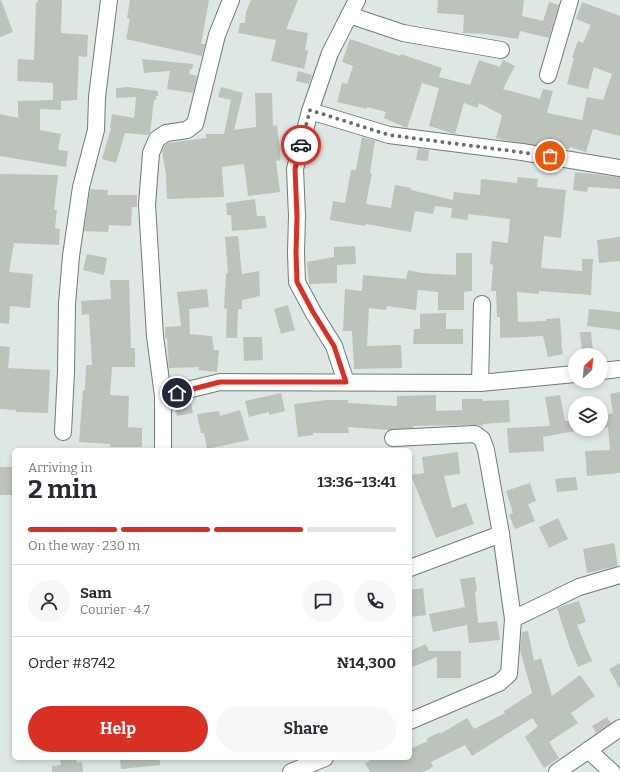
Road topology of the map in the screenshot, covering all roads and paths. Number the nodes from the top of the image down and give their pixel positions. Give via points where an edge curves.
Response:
1 (109, 0) edge
2 (231, 0) edge
3 (357, 0) edge
4 (570, 0) edge
5 (349, 15) junction
6 (501, 50) dead end
7 (548, 75) dead end
8 (310, 110) junction
9 (620, 168) edge
10 (482, 304) dead end
11 (620, 369) edge
12 (608, 370) edge
13 (568, 375) edge
14 (346, 382) junction
15 (480, 383) junction
16 (163, 396) junction
17 (63, 432) dead end
18 (393, 438) dead end
19 (163, 448) edge
20 (500, 534) junction
21 (412, 567) edge
22 (620, 575) edge
23 (513, 619) junction
24 (412, 720) edge
25 (620, 728) edge
26 (588, 750) junction
27 (321, 760) edge
28 (301, 770) edge
29 (558, 772) edge
30 (612, 772) edge

1 - 17 street via 97,97 96,130 80,187 71,256
2 - 16 street via 216,35 195,124 187,130 166,133 157,139 151,154 147,205 155,336
3 - 5 street
4 - 7 street
5 - 6 street via 403,33
5 - 8 street via 330,53
8 - 9 street via 389,135
8 - 14 street via 295,169 297,282 334,346
10 - 15 street
11 - 12 street
13 - 15 street
14 - 15 street
14 - 16 street via 220,382
16 - 19 street
18 - 20 street via 475,434 482,439
20 - 21 street
20 - 23 street
22 - 23 street via 579,587
23 - 24 street via 509,674 499,683
25 - 26 street
26 - 29 street
26 - 30 street
27 - 28 street

